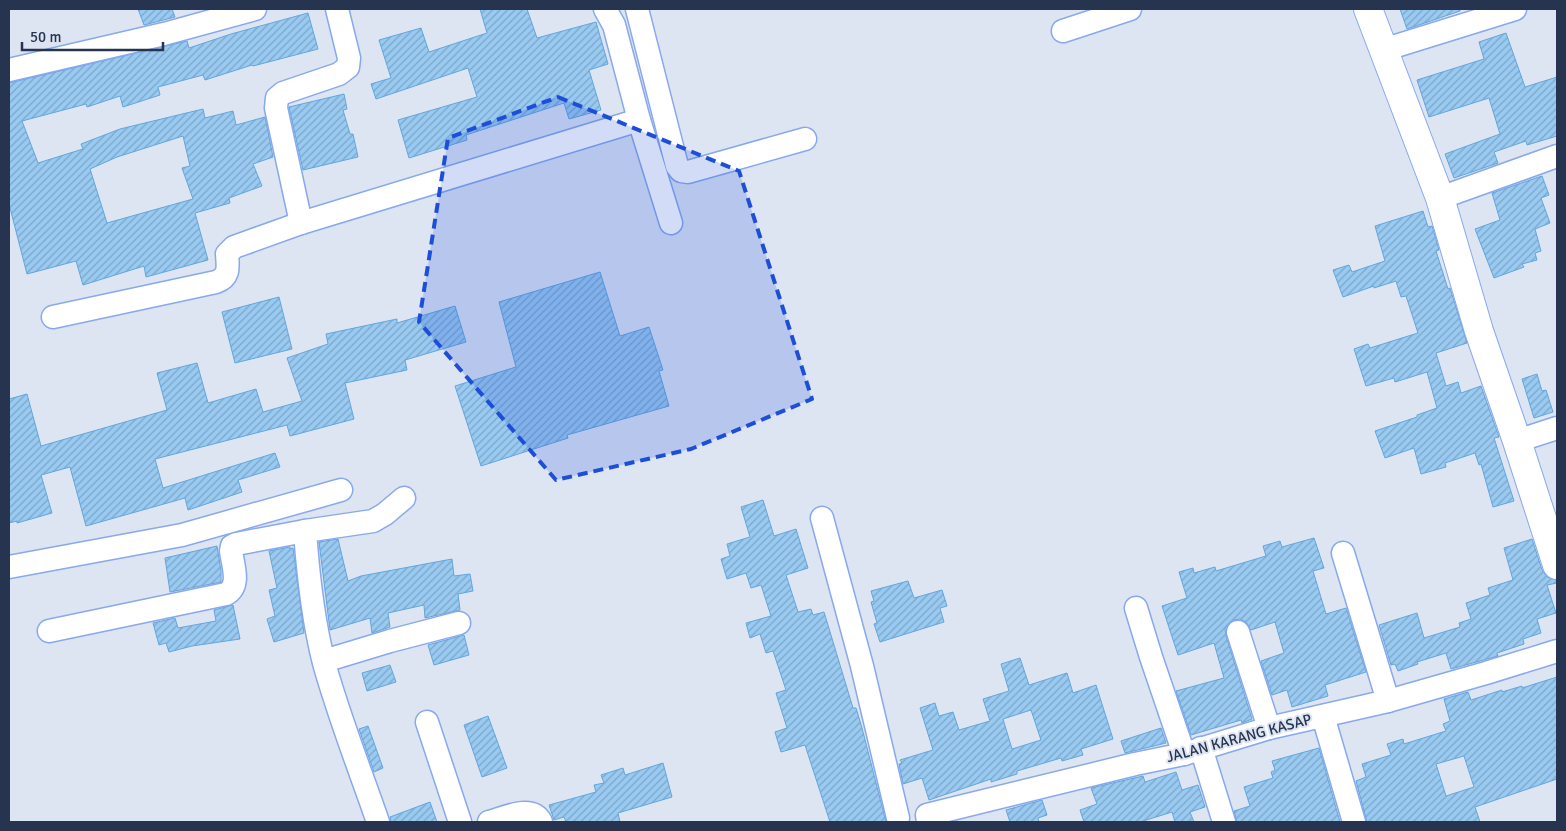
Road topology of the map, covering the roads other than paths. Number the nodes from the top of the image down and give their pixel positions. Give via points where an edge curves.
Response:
1 (254, 9) edge
2 (337, 9) edge
3 (605, 9) edge
4 (637, 9) edge
5 (1130, 9) edge
6 (1368, 9) edge
7 (1515, 9) edge
8 (1063, 31) dead end
9 (1383, 50) junction
10 (9, 70) edge
11 (639, 120) junction
12 (805, 139) dead end
13 (1557, 156) edge
14 (1440, 198) junction
15 (671, 223) dead end
16 (301, 224) junction
17 (53, 317) dead end
18 (1557, 428) edge
19 (1517, 442) junction
20 (341, 490) dead end
21 (404, 498) dead end
22 (822, 518) dead end
23 (305, 531) junction
24 (1343, 553) dead end
25 (1557, 565) edge
26 (9, 567) edge
27 (1136, 608) dead end
28 (460, 623) dead end
29 (50, 631) dead end
30 (1238, 632) dead end
31 (1557, 651) edge
32 (324, 661) junction
33 (1388, 701) junction
34 (1323, 716) junction
35 (427, 722) dead end
36 (1270, 728) junction
37 (1192, 751) junction
38 (928, 819) edge
39 (890, 820) edge
40 (378, 822) edge
41 (460, 822) edge
42 (489, 822) edge
43 (541, 822) edge
44 (1224, 822) edge
45 (1354, 822) edge

1 - 10 street via 164,34
2 - 16 street via 349,58 348,67 339,74 276,98
3 - 11 street via 614,25
4 - 12 street via 667,131 681,171 688,172
5 - 8 street
6 - 9 street
7 - 9 street
9 - 14 street
11 - 15 street
11 - 16 street
13 - 14 street
14 - 19 street
16 - 17 street via 231,249 227,254 228,272 222,280
18 - 19 street
19 - 25 street
20 - 26 street via 182,535
21 - 23 street via 373,521
22 - 39 street via 862,666
23 - 29 street via 232,546 235,585 226,594
23 - 32 street
24 - 33 street
27 - 37 street via 1151,657
28 - 32 street
30 - 36 street
31 - 33 street, JALAN KARANG KASAP
32 - 40 street
33 - 34 street, JALAN KARANG KASAP
34 - 36 street, JALAN KARANG KASAP
34 - 45 street
35 - 41 street
36 - 37 street, JALAN KARANG KASAP
37 - 38 street, JALAN KARANG KASAP
37 - 44 street
38 - 39 street, JALAN KARANG KASAP
42 - 43 street via 527,812

